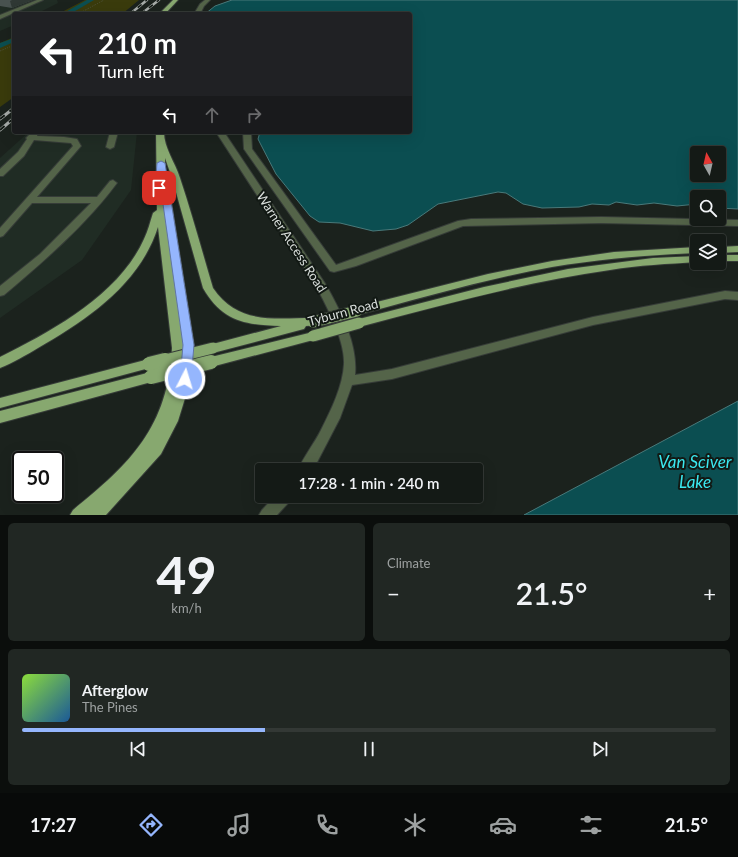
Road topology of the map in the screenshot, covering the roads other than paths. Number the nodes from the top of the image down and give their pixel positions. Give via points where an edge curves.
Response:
1 (41, 0) edge
2 (176, 0) edge
3 (208, 0) edge
4 (12, 12) edge
5 (12, 12) edge
6 (164, 12) edge
7 (198, 12) edge
8 (0, 17) edge
9 (113, 134) edge
10 (160, 134) edge
11 (221, 134) edge
12 (246, 134) edge
13 (33, 135) edge
14 (160, 143) junction
15 (110, 147) dead end
16 (161, 163) junction
17 (0, 174) edge
18 (113, 183) dead end
19 (31, 200) junction
20 (99, 200) junction
21 (738, 223) edge
22 (0, 234) edge
23 (690, 250) edge
24 (726, 250) edge
25 (738, 250) edge
26 (726, 258) edge
27 (738, 258) edge
28 (690, 259) edge
29 (0, 292) edge
30 (738, 296) edge
31 (314, 322) junction
32 (0, 363) edge
33 (348, 381) junction
34 (0, 403) edge
35 (0, 418) edge
36 (309, 463) edge
37 (278, 503) edge
38 (78, 515) edge
39 (96, 515) edge
40 (266, 515) edge

1 - 5 street
2 - 6 main road
3 - 7 street
4 - 8 street
9 - 15 street
10 - 14 main road
11 - 33 street, Warner Access Road via 321,285 346,344 350,362
12 - 21 street via 248,149 334,269 461,223 601,220
13 - 17 street via 21,154
13 - 19 street via 74,141 77,146
14 - 16 main road
14 - 31 main road via 176,178 208,288 216,301 230,312 247,318
16 - 32 main road via 156,224 143,251 130,269 99,301 66,327
16 - 38 main road via 162,223 178,348 178,367 173,395 141,456 97,500
16 - 39 main road via 188,345 185,379 171,421 156,450
18 - 20 street
19 - 20 street
19 - 22 street
20 - 29 street via 44,256
23 - 31 main road, Tyburn Road, bridge via 631,253 532,268
24 - 25 main road
26 - 27 main road
28 - 35 main road, Tyburn Road, bridge via 628,263 515,282
30 - 33 street via 725,295 593,321 392,374
31 - 34 main road, Tyburn Road, bridge
33 - 36 street, Warner Access Road via 326,434
37 - 40 street

